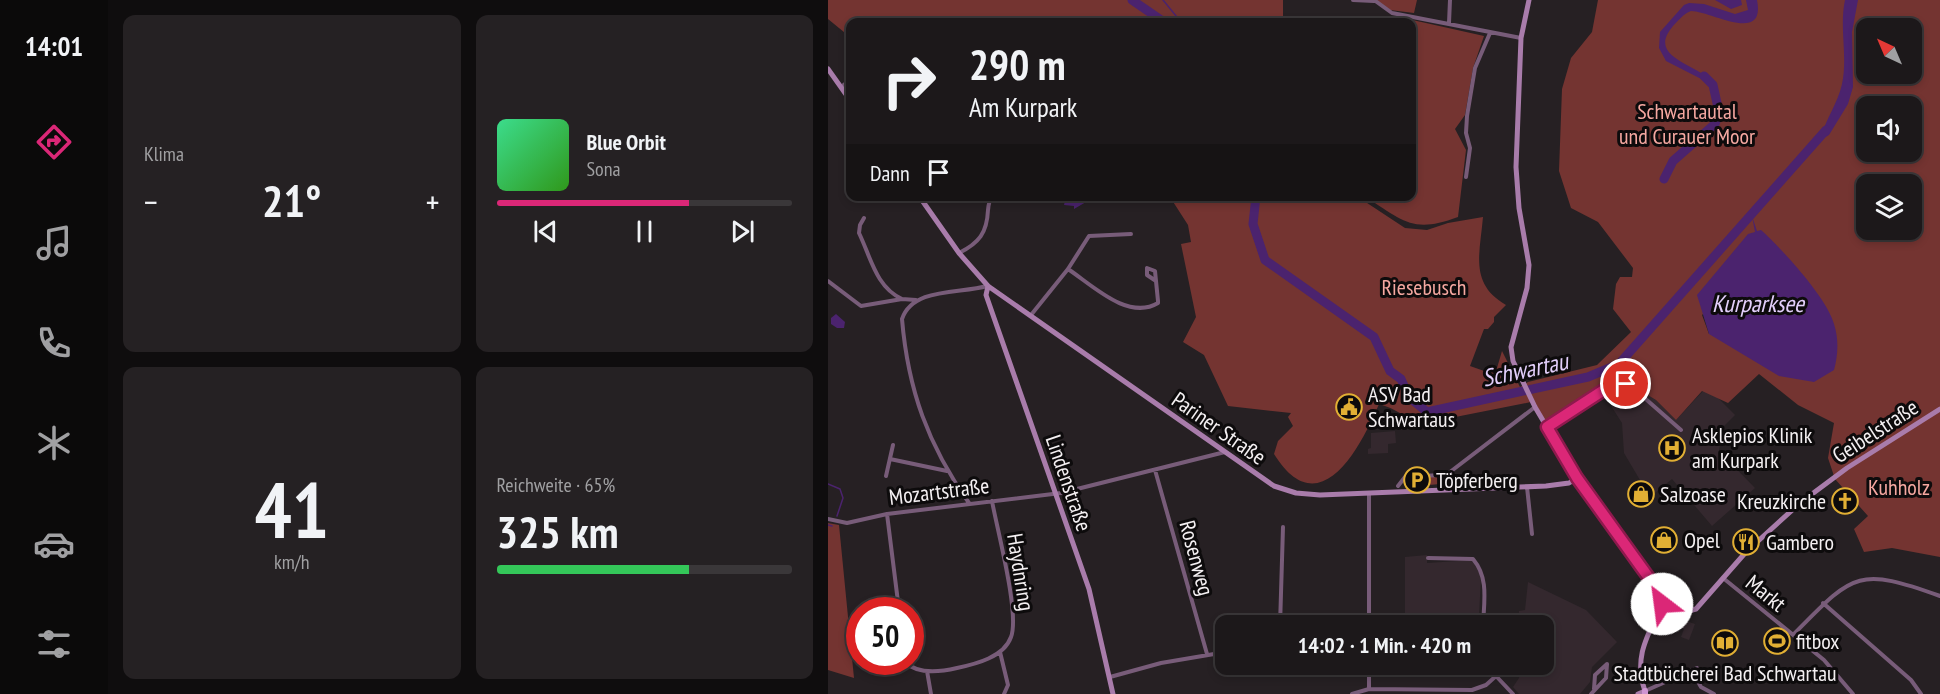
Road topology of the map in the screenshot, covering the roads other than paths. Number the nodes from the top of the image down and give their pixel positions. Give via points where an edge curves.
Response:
1 (1353, 0) edge
2 (1450, 0) edge
3 (1529, 0) edge
4 (1374, 1) edge
5 (1449, 23) junction
6 (1490, 33) junction
7 (1521, 38) junction
8 (828, 69) edge
9 (846, 83) edge
10 (841, 87) junction
11 (846, 94) edge
12 (1466, 177) dead end
13 (922, 201) edge
14 (988, 202) edge
15 (864, 218) dead end
16 (1131, 234) dead end
17 (959, 254) junction
18 (1068, 269) junction
19 (828, 281) edge
20 (1156, 281) dead end
21 (988, 286) junction
22 (902, 299) junction
23 (916, 300) junction
24 (1031, 315) junction
25 (1535, 407) junction
26 (1940, 409) edge
27 (1547, 427) junction
28 (1681, 430) dead end
29 (893, 445) dead end
30 (1225, 452) junction
31 (890, 459) junction
32 (1155, 470) junction
33 (947, 471) junction
34 (886, 476) dead end
35 (1577, 478) junction
36 (1398, 486) dead end
37 (1527, 486) junction
38 (1369, 493) junction
39 (1054, 494) junction
40 (992, 501) junction
41 (969, 503) junction
42 (887, 513) junction
43 (828, 519) edge
44 (1283, 527) dead end
45 (1532, 534) dead end
46 (1428, 558) dead end
47 (1723, 579) junction
48 (1940, 596) edge
49 (897, 597) edge
50 (1823, 603) junction
51 (1660, 610) junction
52 (1280, 615) edge
53 (1369, 615) edge
54 (1483, 615) edge
55 (1794, 634) junction
56 (1000, 652) junction
57 (1215, 653) edge
58 (1207, 654) junction
59 (1697, 668) dead end
60 (924, 670) edge
61 (927, 671) junction
62 (1692, 671) junction
63 (1369, 675) edge
64 (1496, 676) joint
65 (1109, 677) junction
66 (1370, 689) junction
67 (1406, 691) edge
68 (1592, 692) edge
69 (1643, 693) edge
70 (931, 694) edge
71 (1004, 694) edge
72 (1113, 694) edge
73 (1352, 694) edge
74 (1513, 694) edge
75 (1714, 694) edge
76 (1852, 694) edge
77 (1921, 694) edge

1 - 4 street
2 - 5 street
3 - 7 street
4 - 5 street via 1392,13
5 - 6 street
6 - 7 street
6 - 12 street via 1475,68 1467,116 1470,148
7 - 25 street via 1516,166 1529,266 1511,346 1515,369
8 - 10 street
9 - 10 street
10 - 11 street
13 - 17 street, Pariner Straße
14 - 17 street via 982,237
15 - 22 street via 859,234 880,281 885,290
16 - 18 street via 1089,236
17 - 21 street, Pariner Straße
18 - 20 street via 1131,308 1158,303
18 - 24 street
19 - 22 street via 861,306
21 - 23 street
21 - 24 street, Pariner Straße
21 - 39 street, Lindenstraße via 986,296
22 - 23 street
23 - 33 street via 902,319 909,373 933,446
24 - 30 street, Pariner Straße
25 - 27 street
25 - 36 street via 1450,472 1405,477
26 - 47 street, Geibelstraße via 1821,486 1777,523
27 - 28 street via 1618,383 1632,387
27 - 35 street
29 - 31 street
30 - 32 street, Mozartstraße
30 - 38 street, Pariner Straße via 1286,491 1320,495
31 - 33 street
31 - 34 street
32 - 39 street, Mozartstraße
32 - 58 street, Rosenweg
33 - 41 street
35 - 37 street, Pariner Straße via 1569,483
35 - 51 street via 1654,588
37 - 38 street, Pariner Straße
37 - 45 street
38 - 53 street
39 - 40 street, Mozartstraße
39 - 65 street, Lindenstraße via 1089,589
40 - 41 street, Mozartstraße
40 - 56 street, Haydnring via 1013,614 1011,637
41 - 42 street, Mozartstraße
42 - 43 street, Mozartstraße via 848,522
42 - 49 street
44 - 52 street
46 - 54 street via 1473,559 1485,578
47 - 51 street, Markt via 1696,609
47 - 55 street, Markt
48 - 50 street via 1877,578 1842,588
50 - 55 street
50 - 77 street via 1911,680
51 - 69 street via 1640,651
55 - 76 street, Markt via 1824,660
56 - 61 street via 975,665
56 - 71 street via 1008,685
57 - 58 street
58 - 65 street
59 - 62 street
60 - 61 street
61 - 70 street
62 - 69 street
62 - 75 street via 1701,687
63 - 66 street
64 - 67 street via 1473,690
64 - 74 street
65 - 72 street, Lindenstraße
66 - 67 street
66 - 73 street
68 - 68 street via 1606,678 1607,664 1595,675

